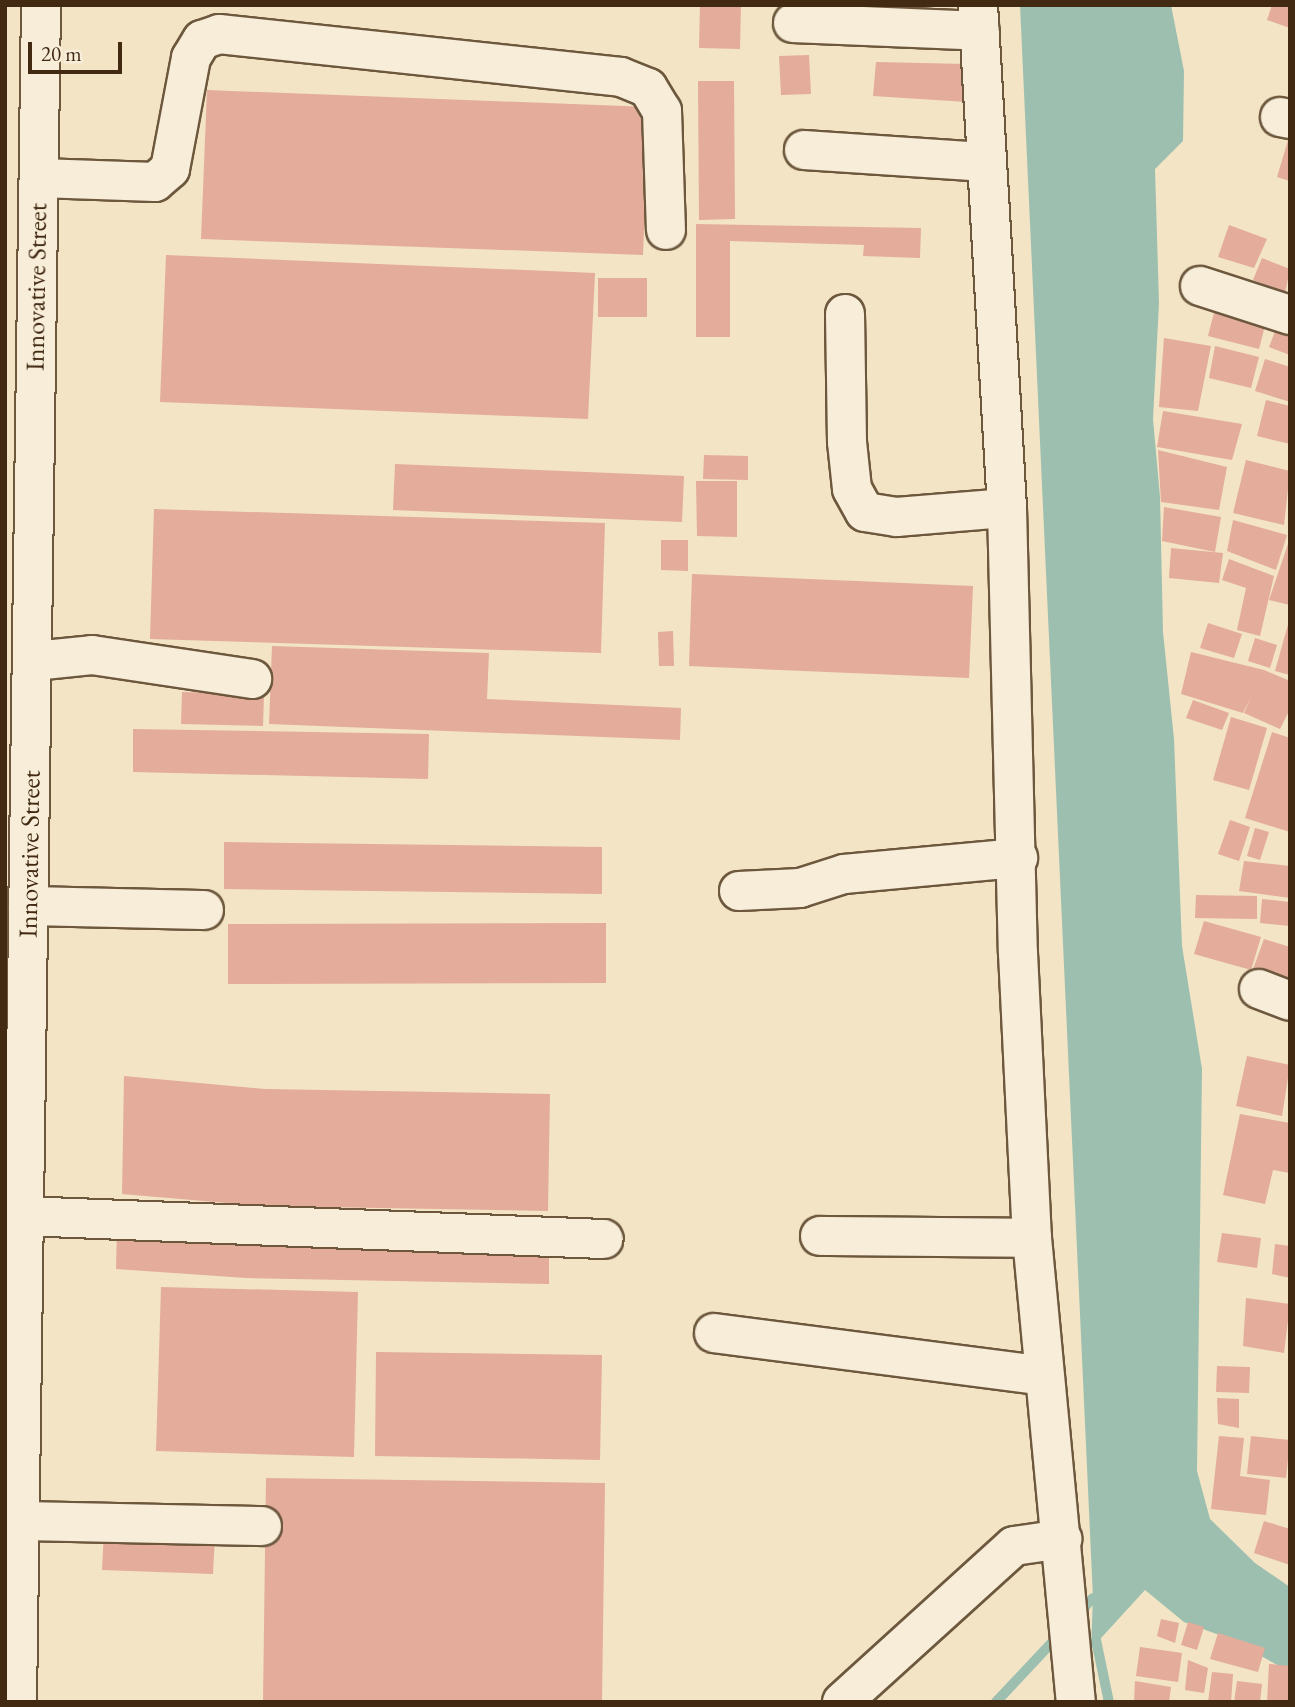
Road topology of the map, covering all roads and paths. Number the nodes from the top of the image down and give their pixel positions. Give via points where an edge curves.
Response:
1 (41, 5) edge
2 (979, 18) edge
3 (793, 23) dead end
4 (804, 150) dead end
5 (987, 162) junction
6 (39, 178) junction
7 (666, 230) dead end
8 (1200, 286) dead end
9 (845, 314) dead end
10 (1290, 315) edge
11 (1007, 509) junction
12 (34, 661) junction
13 (252, 679) dead end
14 (1017, 858) junction
15 (739, 891) dead end
16 (28, 906) junction
17 (204, 910) dead end
18 (16, 968) edge
19 (23, 1216) junction
20 (820, 1236) dead end
21 (604, 1238) dead end
22 (1032, 1238) junction
23 (714, 1333) dead end
24 (1043, 1376) junction
25 (14, 1383) edge
26 (13, 1471) edge
27 (20, 1521) junction
28 (262, 1526) dead end
29 (1062, 1539) junction
30 (17, 1702) edge
31 (842, 1702) edge
32 (1076, 1702) edge

1 - 6 street, Innovative Street
2 - 3 street
2 - 5 street
4 - 5 street
5 - 11 street
6 - 7 street via 155,181 170,169 191,58 202,40 219,34 621,77 648,88 662,111
6 - 12 street, Innovative Street
8 - 10 street
9 - 11 street via 847,442 852,489 864,512 897,517
11 - 14 street
12 - 13 street via 92,655
12 - 16 street, Innovative Street
14 - 15 street via 844,874 776,891
14 - 22 street
16 - 17 street
16 - 18 street, Innovative Street
18 - 19 street, Innovative Street
19 - 21 street
19 - 25 street, Innovative Street
20 - 22 street
22 - 24 street
23 - 24 street
24 - 29 street
25 - 26 street, Innovative Street
26 - 27 street, Innovative Street
27 - 28 street
27 - 30 street, Innovative Street
29 - 31 street via 1014,1546
29 - 32 street

